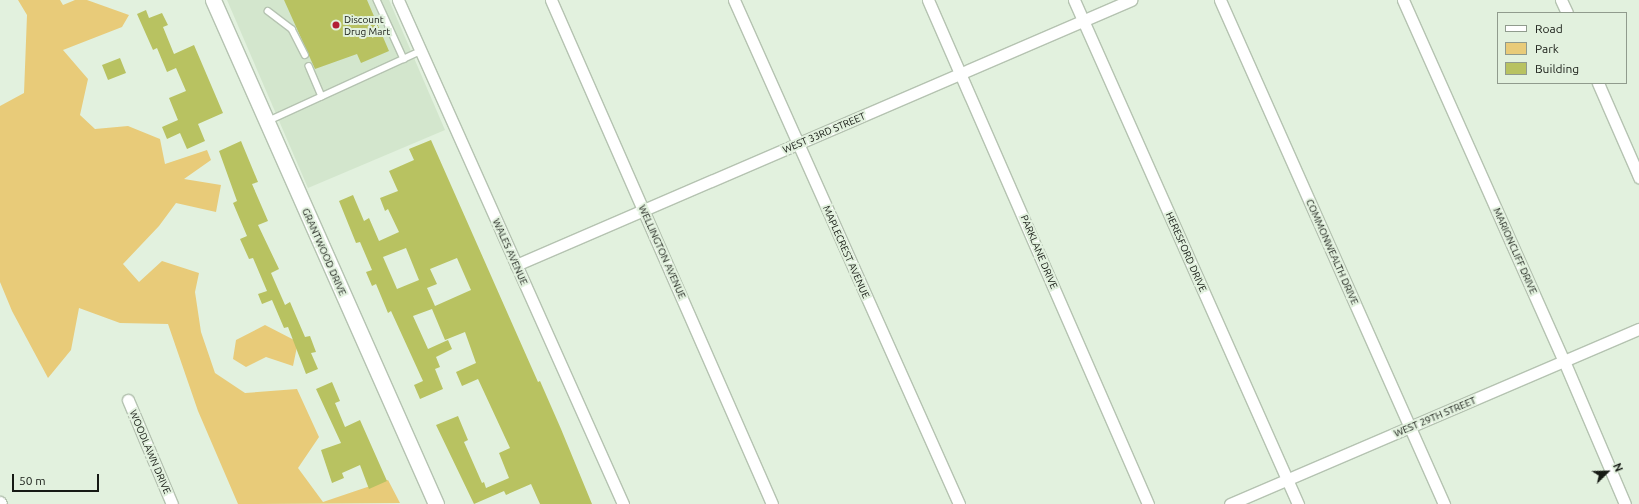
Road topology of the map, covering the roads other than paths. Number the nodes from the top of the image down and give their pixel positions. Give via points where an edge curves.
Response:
1 (213, 0) edge
2 (377, 0) edge
3 (398, 0) edge
4 (551, 0) edge
5 (734, 0) edge
6 (928, 0) edge
7 (1074, 0) edge
8 (1131, 0) edge
9 (1220, 0) edge
10 (1403, 0) edge
11 (1561, 0) edge
12 (268, 11) dead end
13 (1567, 12) edge
14 (1083, 20) junction
15 (421, 52) junction
16 (305, 55) dead end
17 (404, 60) junction
18 (310, 66) dead end
19 (962, 75) junction
20 (1598, 84) edge
21 (322, 96) junction
22 (267, 122) junction
23 (798, 144) junction
24 (1639, 177) edge
25 (644, 209) junction
26 (516, 266) junction
27 (1639, 329) edge
28 (1564, 361) junction
29 (128, 400) dead end
30 (1410, 428) junction
31 (1287, 480) junction
32 (172, 504) edge
33 (436, 504) edge
34 (623, 504) edge
35 (772, 504) edge
36 (959, 504) edge
37 (1148, 504) edge
38 (1230, 504) edge
39 (1298, 504) edge
40 (1444, 504) edge
41 (1625, 504) edge

1 - 22 street, GRANTWOOD DRIVE
2 - 17 lane
3 - 15 street, WALES AVENUE
4 - 25 street, WELLINGTON AVENUE
5 - 23 street, MAPLECREST AVENUE
6 - 19 street, PARKLANE DRIVE
7 - 14 street, HERESFORD DRIVE
8 - 14 street, WEST 33RD STREET
9 - 30 street, COMMONWEALTH DRIVE
10 - 28 street, MARIONCLIFF DRIVE
11 - 13 street
12 - 16 lane via 292,29
14 - 19 street, WEST 33RD STREET
14 - 31 street, HERESFORD DRIVE
15 - 17 lane
15 - 26 street, WALES AVENUE
17 - 21 lane
18 - 21 lane
19 - 23 street, WEST 33RD STREET
19 - 37 street, PARKLANE DRIVE
20 - 24 street
21 - 22 lane
22 - 33 street, GRANTWOOD DRIVE
23 - 25 street, WEST 33RD STREET
23 - 36 street, MAPLECREST AVENUE
25 - 26 street, WEST 33RD STREET
25 - 35 street, WELLINGTON AVENUE
26 - 34 street, WALES AVENUE
27 - 28 street, WEST 29TH STREET
28 - 30 street, WEST 29TH STREET
28 - 41 street, MARIONCLIFF DRIVE
29 - 32 street, WOODLAWN DRIVE
30 - 31 street, WEST 29TH STREET
30 - 40 street, COMMONWEALTH DRIVE
31 - 38 street, WEST 29TH STREET
31 - 39 street, HERESFORD DRIVE

